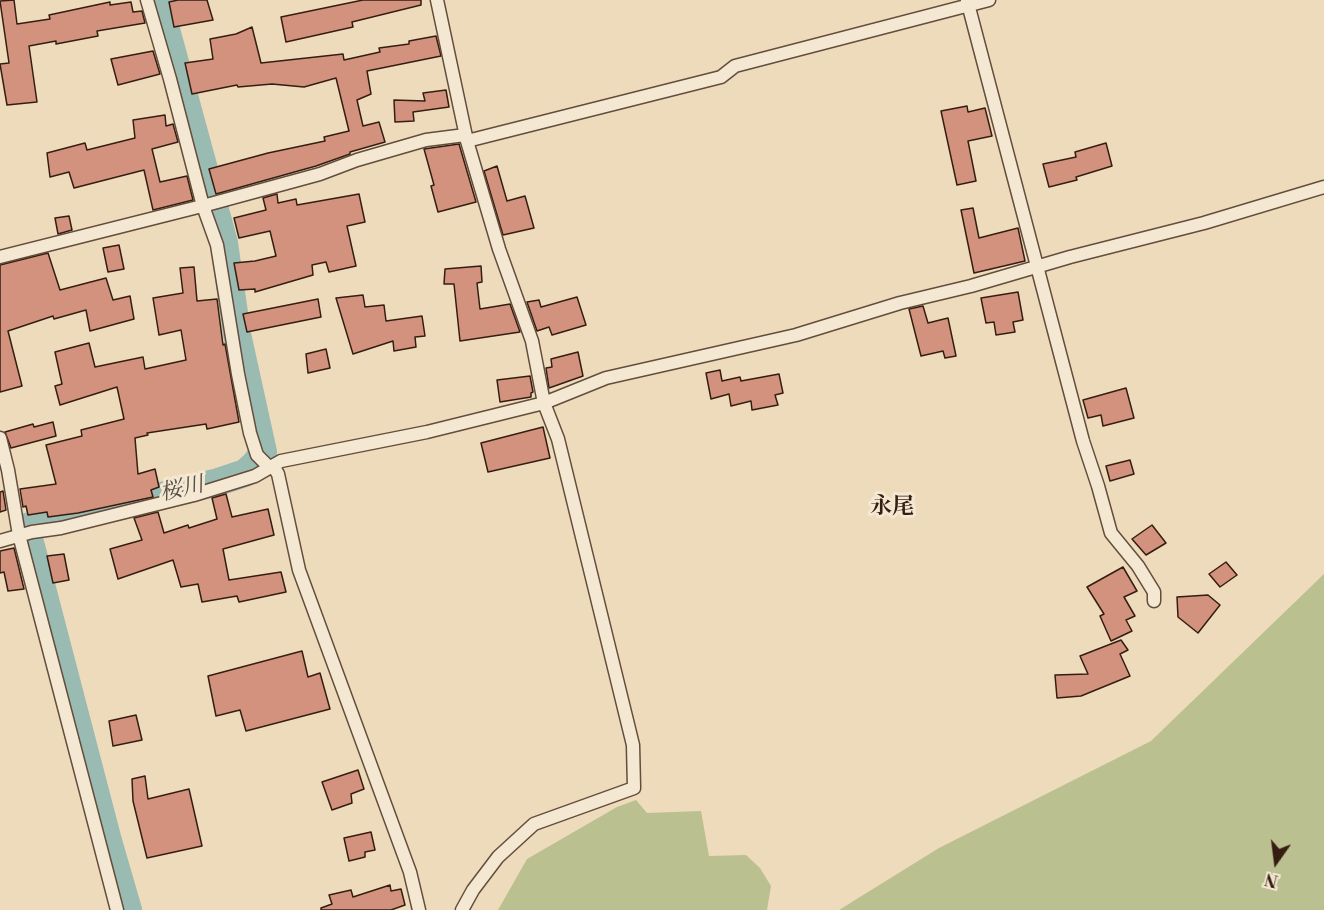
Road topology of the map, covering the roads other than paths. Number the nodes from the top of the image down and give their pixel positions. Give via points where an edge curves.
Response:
1 (147, 0) edge
2 (437, 0) edge
3 (989, 0) edge
4 (967, 3) edge
5 (466, 138) junction
6 (1324, 187) edge
7 (210, 204) junction
8 (0, 257) edge
9 (1037, 267) junction
10 (544, 403) junction
11 (0, 438) edge
12 (266, 463) junction
13 (25, 534) junction
14 (0, 541) edge
15 (1154, 601) dead end
16 (117, 910) edge
17 (419, 910) edge
18 (462, 910) edge

1 - 7 street
2 - 5 street
3 - 4 street
4 - 5 street via 735,66 721,77
4 - 9 street
5 - 7 street via 426,140
5 - 10 street via 499,249 532,340
6 - 9 street
7 - 8 street
7 - 12 street via 250,433
9 - 10 street via 796,335 606,378
9 - 15 street via 1111,533 1138,566 1154,592
10 - 12 street via 427,432
10 - 18 street via 558,439 625,710 633,745 633,788 534,824 498,857
11 - 13 street
12 - 13 street via 255,476 194,495
12 - 17 street via 278,474 299,570 410,872
13 - 14 street
13 - 16 street

